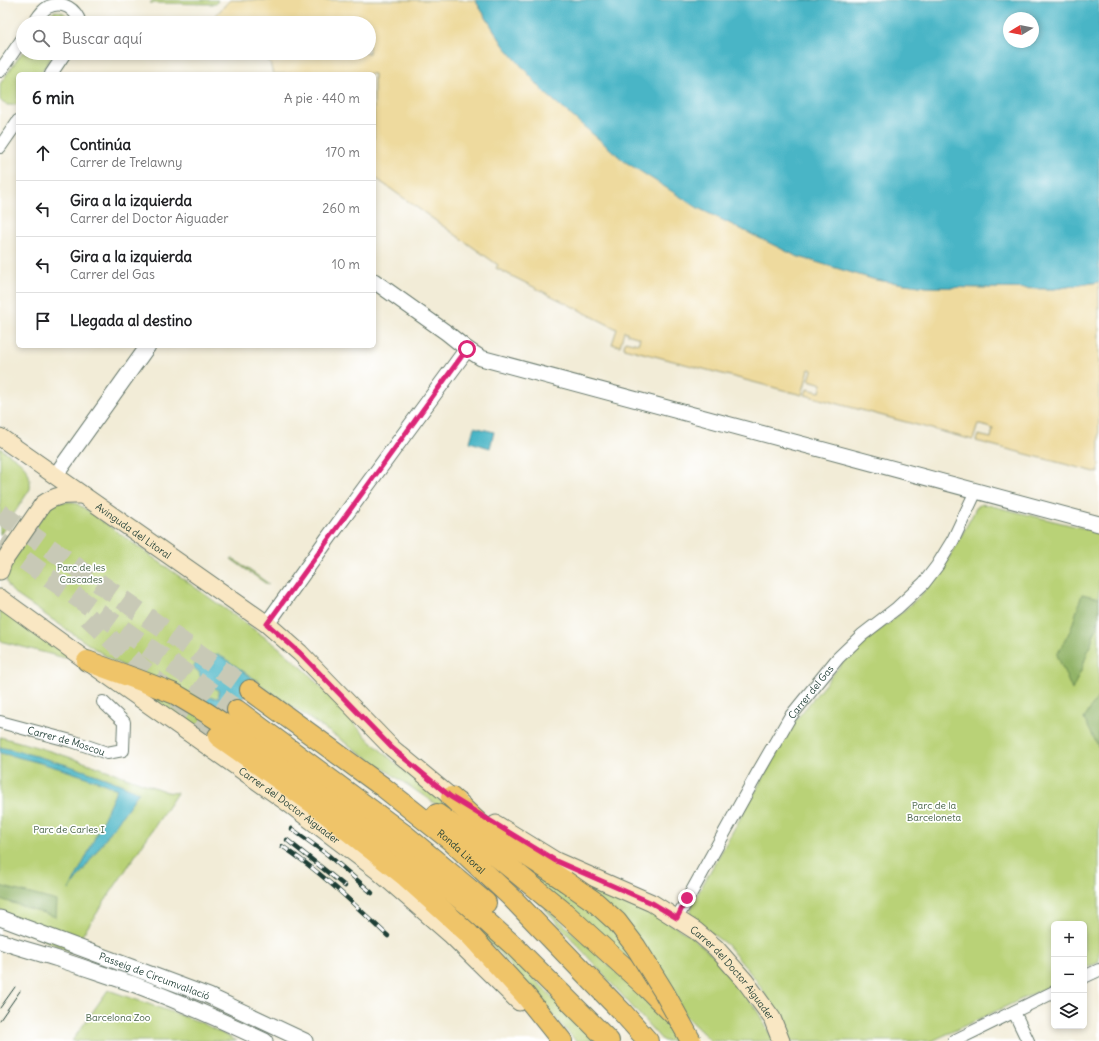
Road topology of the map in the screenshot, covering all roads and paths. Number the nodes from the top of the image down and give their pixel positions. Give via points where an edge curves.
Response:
1 (39, 16) edge
2 (77, 16) edge
3 (16, 48) edge
4 (60, 60) edge
5 (0, 71) edge
6 (52, 72) edge
7 (16, 124) edge
8 (0, 147) edge
9 (376, 282) edge
10 (147, 348) edge
11 (467, 349) junction
12 (0, 437) edge
13 (55, 476) junction
14 (976, 491) junction
15 (81, 495) junction
16 (1099, 524) edge
17 (0, 550) edge
18 (0, 571) edge
19 (0, 575) edge
20 (1, 599) edge
21 (267, 624) junction
22 (87, 661) junction
23 (250, 690) tunnel mouth
24 (102, 702) dead end
25 (236, 710) tunnel mouth
26 (0, 722) edge
27 (218, 736) tunnel mouth
28 (323, 743) junction
29 (451, 797) junction
30 (0, 918) edge
31 (677, 918) junction
32 (0, 941) edge
33 (1099, 970) edge
34 (1087, 976) edge
35 (1052, 993) edge
36 (1014, 1012) junction
37 (265, 1041) edge
38 (305, 1041) edge
39 (557, 1041) edge
40 (562, 1041) edge
41 (609, 1041) edge
42 (614, 1041) edge
43 (648, 1041) edge
44 (691, 1041) edge
45 (699, 1041) edge
46 (781, 1041) edge
47 (954, 1041) edge
48 (1028, 1041) edge

1 - 2 street via 49,6 64,4
3 - 5 street
4 - 6 street
7 - 8 street
9 - 11 street
10 - 13 street
11 - 14 street via 481,358
11 - 21 street
12 - 13 main road, Avinguda del Litoral
13 - 15 main road, Avinguda del Litoral
13 - 17 main road
14 - 16 street
14 - 31 street, Carrer del Gas via 953,540 924,583 838,658 790,717
15 - 18 main road via 62,495 43,504 3,562
15 - 21 main road, Avinguda del Litoral
19 - 20 main road
20 - 22 main road, Carrer del Doctor Aiguader
21 - 29 main road, Carrer del Doctor Aiguader via 300,653 392,748
22 - 39 main road, Carrer del Doctor Aiguader via 288,803 378,871 450,934
22 - 41 highway via 175,694 262,749 467,904 514,946
23 - 28 highway, Ronda Litoral
24 - 26 street, Carrer de Moscou via 124,722 123,750 107,753
25 - 42 highway via 405,835 472,890 538,955
27 - 40 highway via 314,804 406,877 470,934
28 - 43 highway, Ronda Litoral via 451,841 511,897
28 - 45 highway via 398,786 496,856 564,912 635,976
29 - 31 main road, Carrer del Doctor Aiguader via 556,861 652,903
29 - 44 highway, bridge via 482,826 595,902 617,922 664,992
30 - 38 street, Passeig de Circumval·lació via 209,996
31 - 46 main road, Carrer del Doctor Aiguader via 716,948 745,981 772,1018
32 - 37 street, Passeig de Circumval·lació via 176,1000
33 - 34 street
35 - 36 street
36 - 47 street
36 - 48 street

